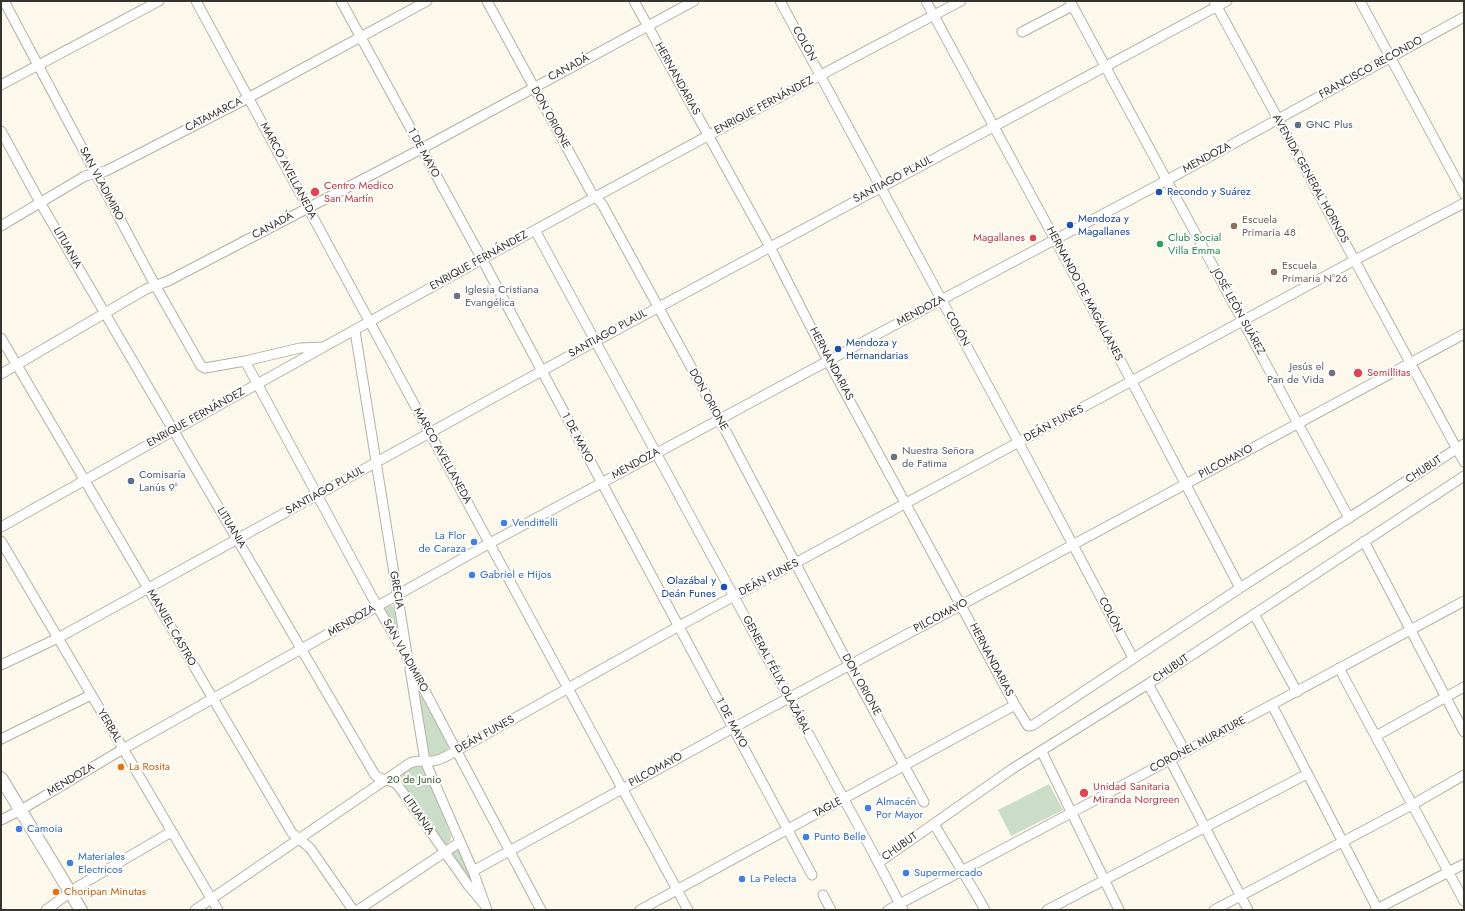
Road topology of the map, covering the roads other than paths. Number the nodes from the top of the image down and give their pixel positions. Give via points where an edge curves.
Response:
1 (4, 1) edge
2 (159, 1) edge
3 (196, 1) edge
4 (341, 1) edge
5 (427, 1) edge
6 (487, 1) edge
7 (634, 1) edge
8 (694, 1) edge
9 (780, 1) edge
10 (926, 1) edge
11 (961, 1) edge
12 (1227, 1) edge
13 (1360, 1) edge
14 (1071, 4) edge
15 (1215, 4) edge
16 (933, 16) junction
17 (1464, 17) edge
18 (647, 26) junction
19 (1022, 32) dead end
20 (361, 38) junction
21 (1390, 57) junction
22 (38, 65) junction
23 (1105, 67) junction
24 (821, 76) junction
25 (1, 85) edge
26 (533, 87) junction
27 (248, 98) junction
28 (1277, 119) junction
29 (993, 126) junction
30 (1, 131) edge
31 (709, 136) junction
32 (421, 149) junction
33 (96, 174) junction
34 (1166, 180) junction
35 (880, 187) junction
36 (1464, 194) edge
37 (596, 197) junction
38 (1464, 203) edge
39 (41, 204) junction
40 (308, 208) junction
41 (1, 226) edge
42 (535, 230) junction
43 (1055, 240) junction
44 (770, 247) junction
45 (482, 259) junction
46 (1355, 260) junction
47 (155, 285) junction
48 (941, 300) junction
49 (657, 307) junction
50 (105, 314) junction
51 (1243, 321) junction
52 (369, 322) junction
53 (355, 331) junction
54 (1464, 334) edge
55 (1, 338) edge
56 (596, 341) junction
57 (324, 347) junction
58 (245, 361) junction
59 (828, 361) junction
60 (1410, 363) junction
61 (16, 365) junction
62 (541, 371) junction
63 (1, 374) edge
64 (1132, 382) junction
65 (257, 384) junction
66 (720, 420) junction
67 (1298, 424) junction
68 (173, 432) junction
69 (428, 432) junction
70 (1019, 443) junction
71 (1460, 447) edge
72 (656, 453) junction
73 (1464, 462) edge
74 (375, 463) junction
75 (1464, 476) edge
76 (85, 480) junction
77 (602, 483) junction
78 (1186, 484) junction
79 (318, 495) junction
80 (906, 503) junction
81 (1348, 518) junction
82 (1, 527) edge
83 (238, 539) junction
84 (1, 541) edge
85 (1364, 541) junction
86 (490, 543) junction
87 (1073, 544) junction
88 (796, 564) junction
89 (1240, 588) junction
90 (148, 589) junction
91 (397, 596) junction
92 (734, 596) junction
93 (1464, 601) edge
94 (961, 605) junction
95 (377, 606) junction
96 (1254, 614) junction
97 (679, 626) junction
98 (1410, 630) junction
99 (58, 638) junction
100 (302, 650) junction
101 (1133, 658) junction
102 (409, 661) junction
103 (1, 664) edge
104 (849, 665) junction
105 (1339, 668) junction
106 (1148, 684) junction
107 (1464, 688) edge
108 (567, 689) junction
109 (1297, 692) junction
110 (91, 695) junction
111 (788, 698) junction
112 (1446, 698) junction
113 (212, 700) junction
114 (1015, 705) junction
115 (1272, 706) junction
116 (1030, 726) joint
117 (733, 728) junction
118 (1464, 732) edge
119 (1376, 736) junction
120 (1, 739) edge
121 (123, 749) junction
122 (456, 751) junction
123 (1185, 751) junction
124 (1042, 752) junction
125 (1170, 760) junction
126 (425, 762) junction
127 (904, 766) junction
128 (1307, 774) junction
129 (1464, 775) edge
130 (1, 778) edge
131 (386, 780) junction
132 (621, 789) junction
133 (843, 799) junction
134 (924, 802) dead end
135 (1412, 805) junction
136 (21, 810) junction
137 (1071, 814) junction
138 (1, 820) edge
139 (934, 824) junction
140 (1205, 828) junction
141 (788, 829) junction
142 (171, 832) junction
143 (300, 839) junction
144 (1342, 841) junction
145 (460, 842) junction
146 (509, 851) junction
147 (445, 852) junction
148 (878, 863) junction
149 (1464, 864) edge
150 (473, 871) junction
151 (962, 871) junction
152 (1448, 872) junction
153 (812, 875) dead end
154 (1104, 881) junction
155 (677, 890) junction
156 (71, 892) junction
157 (823, 895) dead end
158 (1240, 896) junction
159 (211, 899) junction
160 (1464, 901) edge
161 (485, 907) edge
162 (901, 907) edge
163 (46, 910) edge
164 (81, 910) edge
165 (195, 910) edge
166 (218, 910) edge
167 (353, 910) edge
168 (358, 910) edge
169 (541, 910) edge
170 (640, 910) edge
171 (688, 910) edge
172 (831, 910) edge
173 (888, 910) edge
174 (985, 910) edge
175 (1047, 910) edge
176 (1119, 910) edge
177 (1214, 910) edge
178 (1248, 910) edge
179 (1376, 910) edge

1 - 22 street, SAN VLADIMIRO
2 - 22 street
3 - 27 street, MARCO AVELLANEDA
4 - 20 street, 1 DE MAYO
5 - 20 street, CATAMARCA
6 - 26 street, DON ORIONE
7 - 18 street, HERNANDARIAS
8 - 18 street, CANADÁ
9 - 24 street, COLÓN
10 - 16 street, HERNANDO DE MAGALLANES
11 - 16 street, ENRIQUE FERNÁNDEZ
12 - 15 street, SANTIAGO PLAUL
13 - 21 street
14 - 19 street
14 - 23 street, JOSÉ LEÓN SUÁREZ
15 - 23 street, SANTIAGO PLAUL
15 - 28 street, AVENIDA GENERAL HORNOS
16 - 24 street, ENRIQUE FERNÁNDEZ
16 - 29 street, HERNANDO DE MAGALLANES
17 - 21 street, FRANCISCO RECONDO
18 - 26 street, CANADÁ
18 - 31 street, HERNANDARIAS
20 - 27 street, CATAMARCA
20 - 32 street, 1 DE MAYO
21 - 28 street, FRANCISCO RECONDO
21 - 36 street
22 - 25 street
22 - 33 street, SAN VLADIMIRO
23 - 29 street, SANTIAGO PLAUL
23 - 34 street, JOSÉ LEÓN SUÁREZ
24 - 31 street, ENRIQUE FERNÁNDEZ
24 - 35 street, COLÓN
26 - 32 street, CANADÁ
26 - 37 street, DON ORIONE
27 - 33 street, CATAMARCA
27 - 40 street, MARCO AVELLANEDA
28 - 34 street, MENDOZA
28 - 46 street, AVENIDA GENERAL HORNOS
29 - 35 street, SANTIAGO PLAUL
29 - 43 street, HERNANDO DE MAGALLANES
30 - 39 street, LITUANIA
31 - 37 street, ENRIQUE FERNÁNDEZ
31 - 44 street, HERNANDARIAS
32 - 40 street, CANADÁ
32 - 45 street, 1 DE MAYO
33 - 39 street, CATAMARCA via 85,176
33 - 47 street, SAN VLADIMIRO
34 - 43 street, MENDOZA
34 - 51 street, JOSÉ LEÓN SUÁREZ
35 - 44 street, SANTIAGO PLAUL
35 - 48 street, COLÓN
37 - 42 street, ENRIQUE FERNÁNDEZ
37 - 49 street, DON ORIONE
38 - 46 street, DEÁN FUNES
39 - 41 street, CATAMARCA
39 - 50 street, LITUANIA
40 - 47 street, CANADÁ via 168,281
40 - 52 street, MARCO AVELLANEDA
42 - 45 street, ENRIQUE FERNÁNDEZ
42 - 56 street, GENERAL FÉLIX OLAZÁBAL
43 - 48 street, MENDOZA
43 - 64 street, HERNANDO DE MAGALLANES
44 - 49 street, SANTIAGO PLAUL
44 - 59 street, HERNANDARIAS
45 - 52 street, ENRIQUE FERNÁNDEZ
45 - 62 street, 1 DE MAYO
46 - 51 street, DEÁN FUNES
46 - 60 street, AVENIDA GENERAL HORNOS
47 - 50 street, CANADÁ
47 - 58 street, SAN VLADIMIRO via 201,366 205,368
48 - 59 street, MENDOZA
48 - 70 street, COLÓN
49 - 56 street, SANTIAGO PLAUL
49 - 66 street, DON ORIONE
50 - 61 street, CANADÁ
50 - 68 street, LITUANIA
51 - 64 street, DEÁN FUNES
51 - 67 street, JOSÉ LEÓN SUÁREZ
52 - 53 street, ENRIQUE FERNÁNDEZ
52 - 69 street, MARCO AVELLANEDA
53 - 57 street, ENRIQUE FERNÁNDEZ
53 - 74 street, GRECIA
54 - 60 street, PILCOMAYO
55 - 61 street, MANUEL CASTRO
56 - 62 street, SANTIAGO PLAUL
56 - 72 street, GENERAL FÉLIX OLAZÁBAL
57 - 58 street via 300,348
57 - 65 street, ENRIQUE FERNÁNDEZ
58 - 65 street, SAN VLADIMIRO
59 - 66 street, MENDOZA
59 - 80 street, HERNANDARIAS
60 - 67 street, PILCOMAYO
60 - 71 street, AVENIDA GENERAL HORNOS
61 - 63 street, CANADÁ
61 - 76 street, MANUEL CASTRO
62 - 69 street, SANTIAGO PLAUL
62 - 77 street, 1 DE MAYO
64 - 70 street, DEÁN FUNES
64 - 78 street, HERNANDO DE MAGALLANES
65 - 68 street, ENRIQUE FERNÁNDEZ
65 - 79 street, SAN VLADIMIRO
66 - 72 street, MENDOZA
66 - 88 street, DON ORIONE
67 - 78 street, PILCOMAYO
67 - 81 street, JOSÉ LEÓN SUÁREZ
68 - 76 street, ENRIQUE FERNÁNDEZ
68 - 83 street, LITUANIA
69 - 74 street, SANTIAGO PLAUL
69 - 86 street, MARCO AVELLANEDA
70 - 80 street, DEÁN FUNES
70 - 87 street, COLÓN
71 - 73 street, AVENIDA GENERAL HORNOS
71 - 81 street, CHUBUT
72 - 77 street, MENDOZA
72 - 92 street, GENERAL FÉLIX OLAZÁBAL
74 - 79 street, SANTIAGO PLAUL
74 - 91 street, GRECIA
75 - 85 street, CHUBUT
76 - 82 street, ENRIQUE FERNÁNDEZ
76 - 90 street, MANUEL CASTRO
77 - 86 street, MENDOZA
77 - 97 street, 1 DE MAYO
78 - 87 street, PILCOMAYO
78 - 89 street, HERNANDO DE MAGALLANES
79 - 83 street, SANTIAGO PLAUL
79 - 95 street, SAN VLADIMIRO
80 - 88 street, DEÁN FUNES
80 - 94 street, HERNANDARIAS
81 - 89 street, CHUBUT
83 - 90 street, SANTIAGO PLAUL
83 - 100 street, LITUANIA
84 - 99 street, YERBAL
85 - 96 street, CHUBUT
85 - 98 street
86 - 91 street, MENDOZA
86 - 108 street, MARCO AVELLANEDA
87 - 94 street, PILCOMAYO
87 - 101 street, COLÓN
88 - 92 street, DEÁN FUNES
88 - 104 street, DON ORIONE
89 - 101 street, CHUBUT
90 - 99 street, SANTIAGO PLAUL
90 - 113 street, MANUEL CASTRO
91 - 95 street, MENDOZA
91 - 102 street, GRECIA
92 - 97 street, DEÁN FUNES
92 - 111 street, GENERAL FÉLIX OLAZÁBAL
93 - 98 street, CORONEL MURATURE
94 - 104 street, PILCOMAYO
94 - 114 street, HERNANDARIAS
95 - 100 street, MENDOZA
95 - 102 street, SAN VLADIMIRO
96 - 106 street, CHUBUT
96 - 109 street
97 - 108 street, DEÁN FUNES
97 - 117 street, 1 DE MAYO
98 - 105 street, CORONEL MURATURE
98 - 112 street
99 - 103 street, SANTIAGO PLAUL
99 - 110 street, YERBAL
100 - 113 street, MENDOZA
100 - 131 street, LITUANIA via 375,775
101 - 116 street, CHUBUT
102 - 122 street, SAN VLADIMIRO
102 - 126 street, GRECIA
104 - 111 street, PILCOMAYO
104 - 127 street, DON ORIONE
105 - 109 street, CORONEL MURATURE
105 - 119 street
106 - 123 street
106 - 124 street, CHUBUT
107 - 112 street
108 - 122 street, DEÁN FUNES
108 - 132 street, MARCO AVELLANEDA
109 - 115 street, CORONEL MURATURE
110 - 120 street
110 - 121 street, YERBAL
111 - 117 street, PILCOMAYO
111 - 133 street, GENERAL FÉLIX OLAZÁBAL
112 - 118 street
112 - 119 street
113 - 121 street, MENDOZA
113 - 143 street, MANUEL CASTRO via 292,833
114 - 116 street, HERNANDARIAS via 1026,724
114 - 127 street, TAGLE
115 - 123 street, CORONEL MURATURE
115 - 128 street
117 - 132 street, PILCOMAYO
117 - 141 street, 1 DE MAYO
119 - 135 street
121 - 136 street, MENDOZA
121 - 142 street, YERBAL
122 - 126 street, DEÁN FUNES via 438,760
122 - 146 street, SAN VLADIMIRO
123 - 125 street, CORONEL MURATURE
124 - 137 street
124 - 139 street, CHUBUT via 1012,769
125 - 137 street, CORONEL MURATURE
125 - 140 street
126 - 131 street, DEÁN FUNES via 418,760 410,763
126 - 145 street, GRECIA
127 - 133 street, TAGLE
127 - 134 street, DON ORIONE
128 - 140 street
128 - 144 street
129 - 135 street
130 - 136 main road
131 - 143 street, DEÁN FUNES
131 - 147 street, LITUANIA via 397,784
132 - 146 street, PILCOMAYO
132 - 155 street, MARCO AVELLANEDA
133 - 141 street, TAGLE
133 - 148 street, GENERAL FÉLIX OLAZÁBAL
135 - 144 street
135 - 152 street
136 - 138 street, MENDOZA
136 - 156 main road
137 - 151 street, CORONEL MURATURE
137 - 154 street
139 - 148 street, CHUBUT
139 - 151 street
140 - 154 street
140 - 158 street
141 - 153 street, 1 DE MAYO
141 - 155 street, TAGLE
142 - 156 street
142 - 159 street, YERBAL
143 - 159 street, DEÁN FUNES
143 - 167 street, MANUEL CASTRO via 310,848
144 - 158 street
144 - 179 street
145 - 147 street
145 - 150 street, GRECIA
146 - 150 street, PILCOMAYO
146 - 169 street, SAN VLADIMIRO
147 - 161 street, LITUANIA
147 - 168 street
148 - 162 street, GENERAL FÉLIX OLAZÁBAL
149 - 152 street
150 - 161 street, GRECIA
151 - 162 street, CORONEL MURATURE
151 - 174 street
152 - 160 street
152 - 179 street
154 - 175 street
154 - 176 street
155 - 170 street, TAGLE
155 - 171 street, MARCO AVELLANEDA
156 - 163 street
156 - 164 main road
157 - 172 street
158 - 177 street
158 - 178 street
159 - 165 street, DEÁN FUNES
159 - 166 street, YERBAL
162 - 173 street, CORONEL MURATURE

